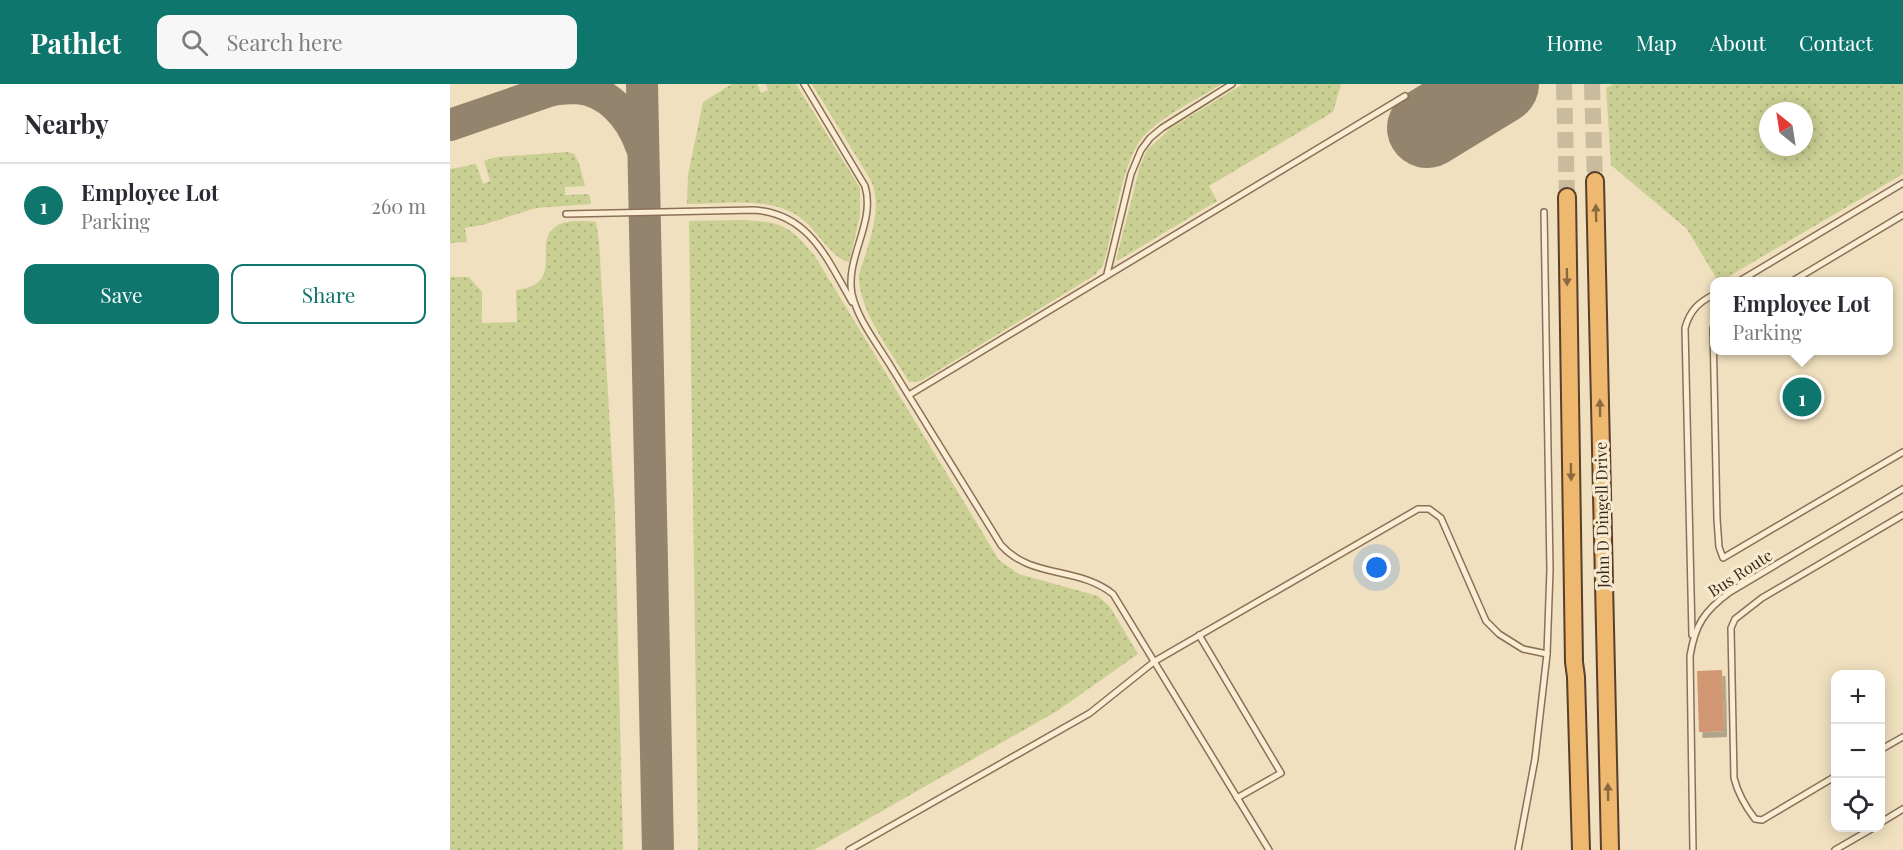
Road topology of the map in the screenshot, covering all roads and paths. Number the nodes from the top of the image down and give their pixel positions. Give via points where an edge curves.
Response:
1 (804, 84) edge
2 (1232, 84) edge
3 (1405, 96) dead end
4 (1595, 181) tunnel mouth
5 (1903, 183) edge
6 (1567, 197) tunnel mouth
7 (1544, 212) dead end
8 (566, 214) dead end
9 (1903, 215) edge
10 (1107, 274) junction
11 (1746, 277) edge
12 (1799, 277) edge
13 (1710, 297) edge
14 (859, 313) junction
15 (1714, 355) edge
16 (909, 395) junction
17 (1903, 452) edge
18 (1903, 489) edge
19 (1903, 515) edge
20 (1199, 635) junction
21 (1692, 643) junction
22 (1547, 654) junction
23 (1155, 661) junction
24 (1574, 662) junction
25 (1903, 737) edge
26 (1885, 748) edge
27 (1833, 778) edge
28 (1237, 798) junction
29 (1903, 809) edge
30 (1885, 820) edge
31 (1866, 832) edge
32 (849, 850) edge
33 (1269, 850) edge
34 (1518, 850) edge
35 (1569, 850) edge
36 (1581, 850) edge
37 (1610, 850) edge
38 (1693, 850) edge
39 (1835, 850) edge

1 - 14 lane via 861,178 867,195 867,216 852,278
2 - 10 lane via 1162,128 1140,150
3 - 10 lane
37 -> 4 highway, John D Dingell Drive
5 - 11 lane
6 -> 24 highway, John D Dingell Drive
7 - 22 lane via 1550,570
8 - 14 lane via 754,210 780,214 807,231 818,244
9 - 12 lane
10 - 16 lane
13 - 21 lane via 1695,306 1685,328
14 - 16 lane
15 - 17 lane via 1719,547 1723,558
16 - 23 lane via 1008,553 1029,566 1102,585 1119,602
18 - 21 lane, Bus Route via 1719,600 1701,620
19 - 27 lane via 1762,598 1735,619 1731,628 1734,778 1747,808 1755,819 1762,820
20 - 22 lane via 1410,512 1429,509 1445,525 1486,621 1522,649
20 - 23 lane
20 - 28 lane via 1281,773
21 - 38 lane, Bus Route
22 - 34 lane via 1535,759
23 - 28 lane
23 - 32 lane via 1090,713
24 - 35 highway via 1570,678
24 - 36 highway, John D Dingell Drive
25 - 26 lane
28 - 33 lane
29 - 30 lane
31 - 39 lane

